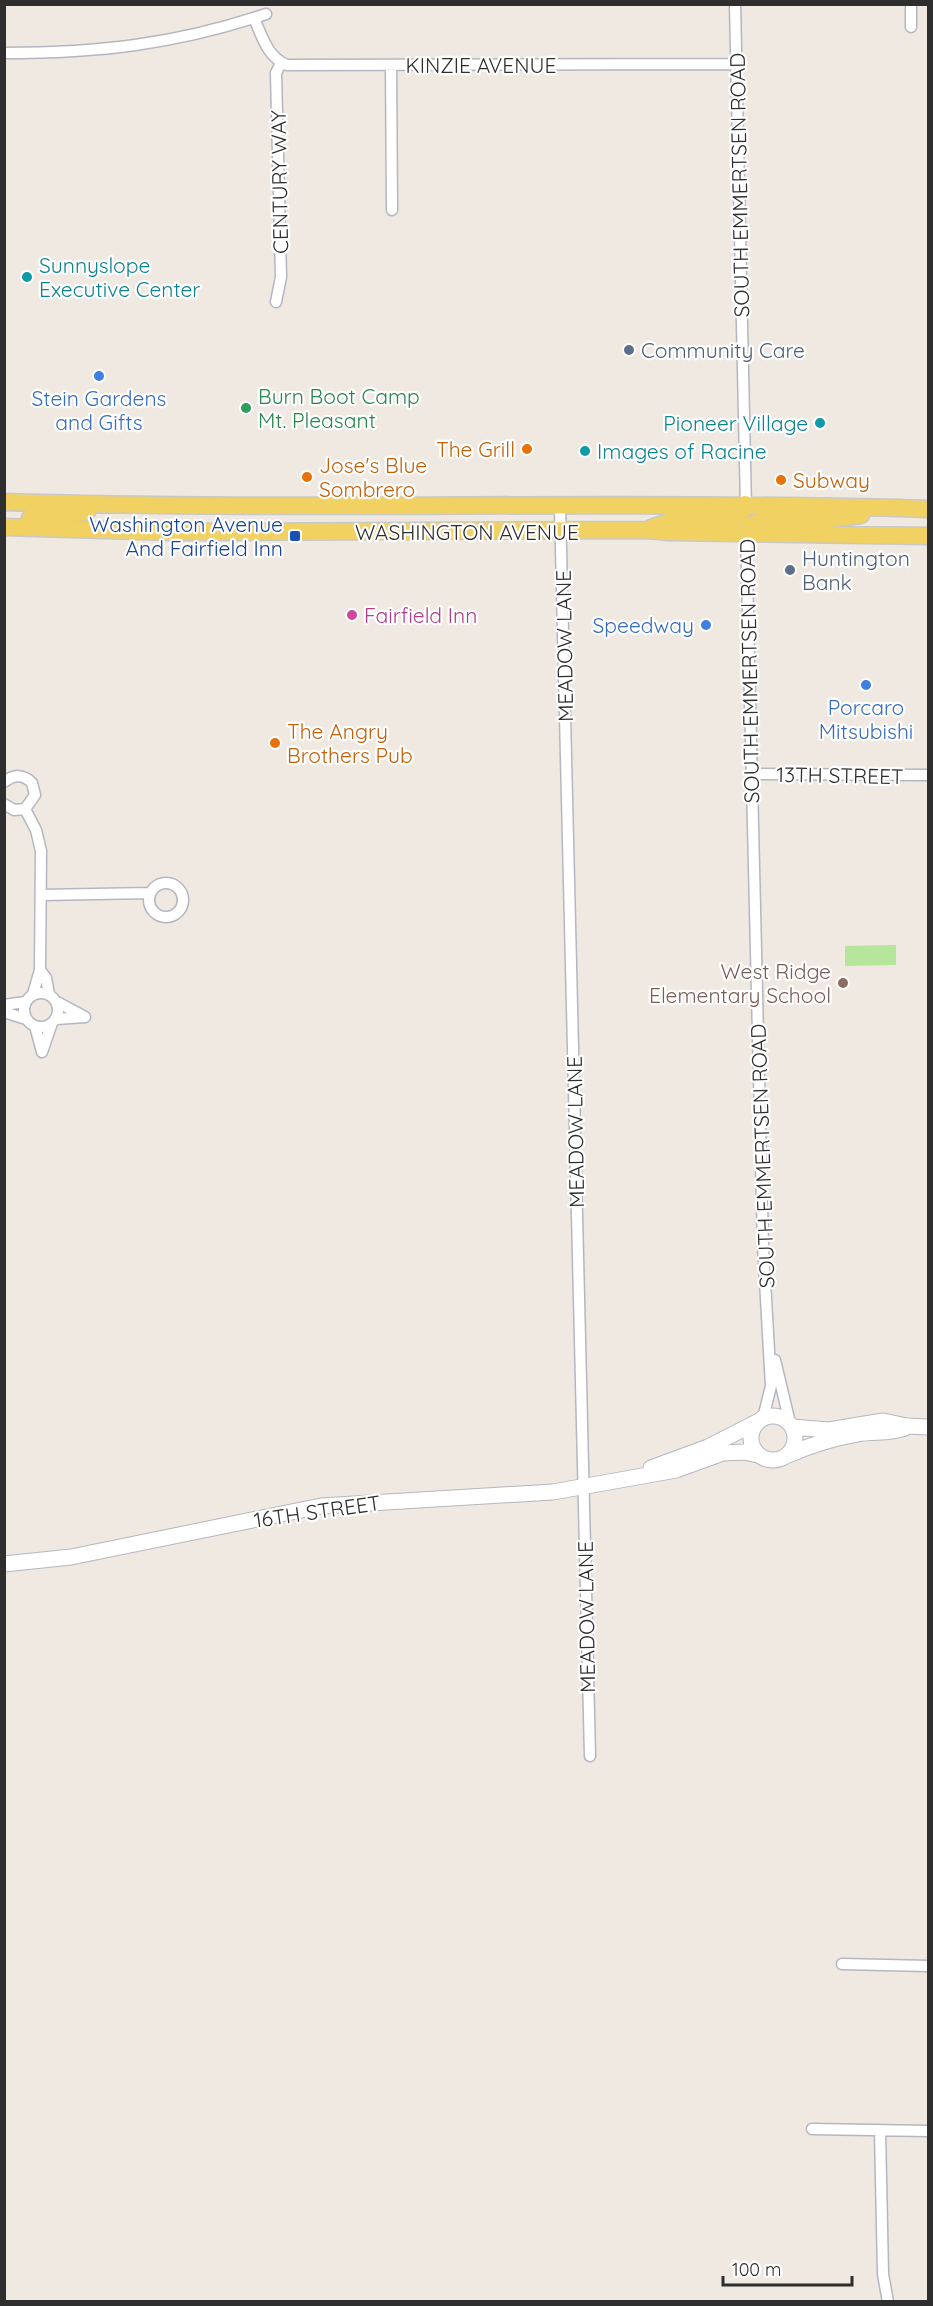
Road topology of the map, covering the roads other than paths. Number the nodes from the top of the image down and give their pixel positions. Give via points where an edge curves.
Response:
1 (735, 4) edge
2 (911, 4) edge
3 (266, 14) dead end
4 (254, 18) junction
5 (911, 27) dead end
6 (4, 53) edge
7 (282, 63) junction
8 (736, 64) junction
9 (390, 65) junction
10 (392, 210) dead end
11 (276, 302) dead end
12 (4, 502) edge
13 (746, 504) junction
14 (133, 506) junction
15 (560, 507) junction
16 (895, 508) junction
17 (928, 509) edge
18 (4, 517) edge
19 (4, 527) edge
20 (648, 530) junction
21 (746, 531) junction
22 (561, 532) junction
23 (928, 536) edge
24 (752, 774) junction
25 (928, 776) edge
26 (4, 782) edge
27 (4, 804) edge
28 (25, 809) junction
29 (150, 893) dead end
30 (41, 895) junction
31 (40, 970) junction
32 (29, 998) junction
33 (53, 998) junction
34 (4, 1005) edge
35 (4, 1012) edge
36 (26, 1019) junction
37 (54, 1021) junction
38 (35, 1026) junction
39 (768, 1336) junction
40 (760, 1420) junction
41 (791, 1425) junction
42 (907, 1426) junction
43 (928, 1427) edge
44 (758, 1455) junction
45 (788, 1455) junction
46 (631, 1476) junction
47 (583, 1487) junction
48 (4, 1564) edge
49 (590, 1756) dead end
50 (842, 1964) dead end
51 (928, 1966) edge
52 (812, 2128) dead end
53 (880, 2130) junction
54 (928, 2131) edge
55 (888, 2301) edge

1 - 8 street, SOUTH EMMERTSEN ROAD
2 - 5 street
3 - 4 street
4 - 6 street via 198,35 131,48
4 - 7 street via 269,51
7 - 9 street, KINZIE AVENUE
7 - 11 street, CENTURY WAY via 276,73 281,277
8 - 9 street, KINZIE AVENUE
8 - 13 street, SOUTH EMMERTSEN ROAD
9 - 10 street
12 - 14 main road, WASHINGTON AVENUE
13 - 15 main road, WASHINGTON AVENUE
13 - 16 main road, WASHINGTON AVENUE
13 - 20 main road via 735,518 674,520
13 - 21 street, SOUTH EMMERTSEN ROAD
14 - 15 main road, WASHINGTON AVENUE
14 - 18 main road via 49,517
15 - 22 street, MEADOW LANE
16 - 17 main road, WASHINGTON AVENUE
16 - 21 main road via 833,519 765,520
19 - 22 main road, WASHINGTON AVENUE via 172,532
20 - 21 main road, WASHINGTON AVENUE
20 - 22 main road, WASHINGTON AVENUE
21 - 23 main road, WASHINGTON AVENUE
21 - 24 street, SOUTH EMMERTSEN ROAD
22 - 47 street, MEADOW LANE
24 - 25 street, 13TH STREET
24 - 39 street, SOUTH EMMERTSEN ROAD
26 - 28 street via 17,776 32,783 35,795
27 - 28 street via 15,810
28 - 30 street via 36,830 40,851
29 - 30 street
30 - 31 street
31 - 32 street
31 - 33 street
32 - 33 street
32 - 34 street
32 - 36 street
33 - 37 street
33 - 37 street via 84,1017
35 - 36 street
36 - 38 street
37 - 38 street
37 - 38 street via 42,1052
39 - 40 street, SOUTH EMMERTSEN ROAD via 771,1386
39 - 41 street, SOUTH EMMERTSEN ROAD
40 - 41 street, 16TH STREET via 777,1416
40 - 44 street via 751,1435
40 - 46 street, 16TH STREET via 708,1447
41 - 42 street, 16TH STREET via 829,1430 883,1421
41 - 45 street via 795,1444
42 - 43 street, 16TH STREET
42 - 45 street, 16TH STREET via 892,1433 826,1440
44 - 45 street, 16TH STREET via 772,1461
44 - 46 street, 16TH STREET via 723,1453 676,1470
46 - 47 street, 16TH STREET
47 - 48 street, 16TH STREET via 321,1506 71,1557
47 - 49 street, MEADOW LANE
50 - 51 street
52 - 53 street
53 - 54 street
53 - 55 street via 883,2274

